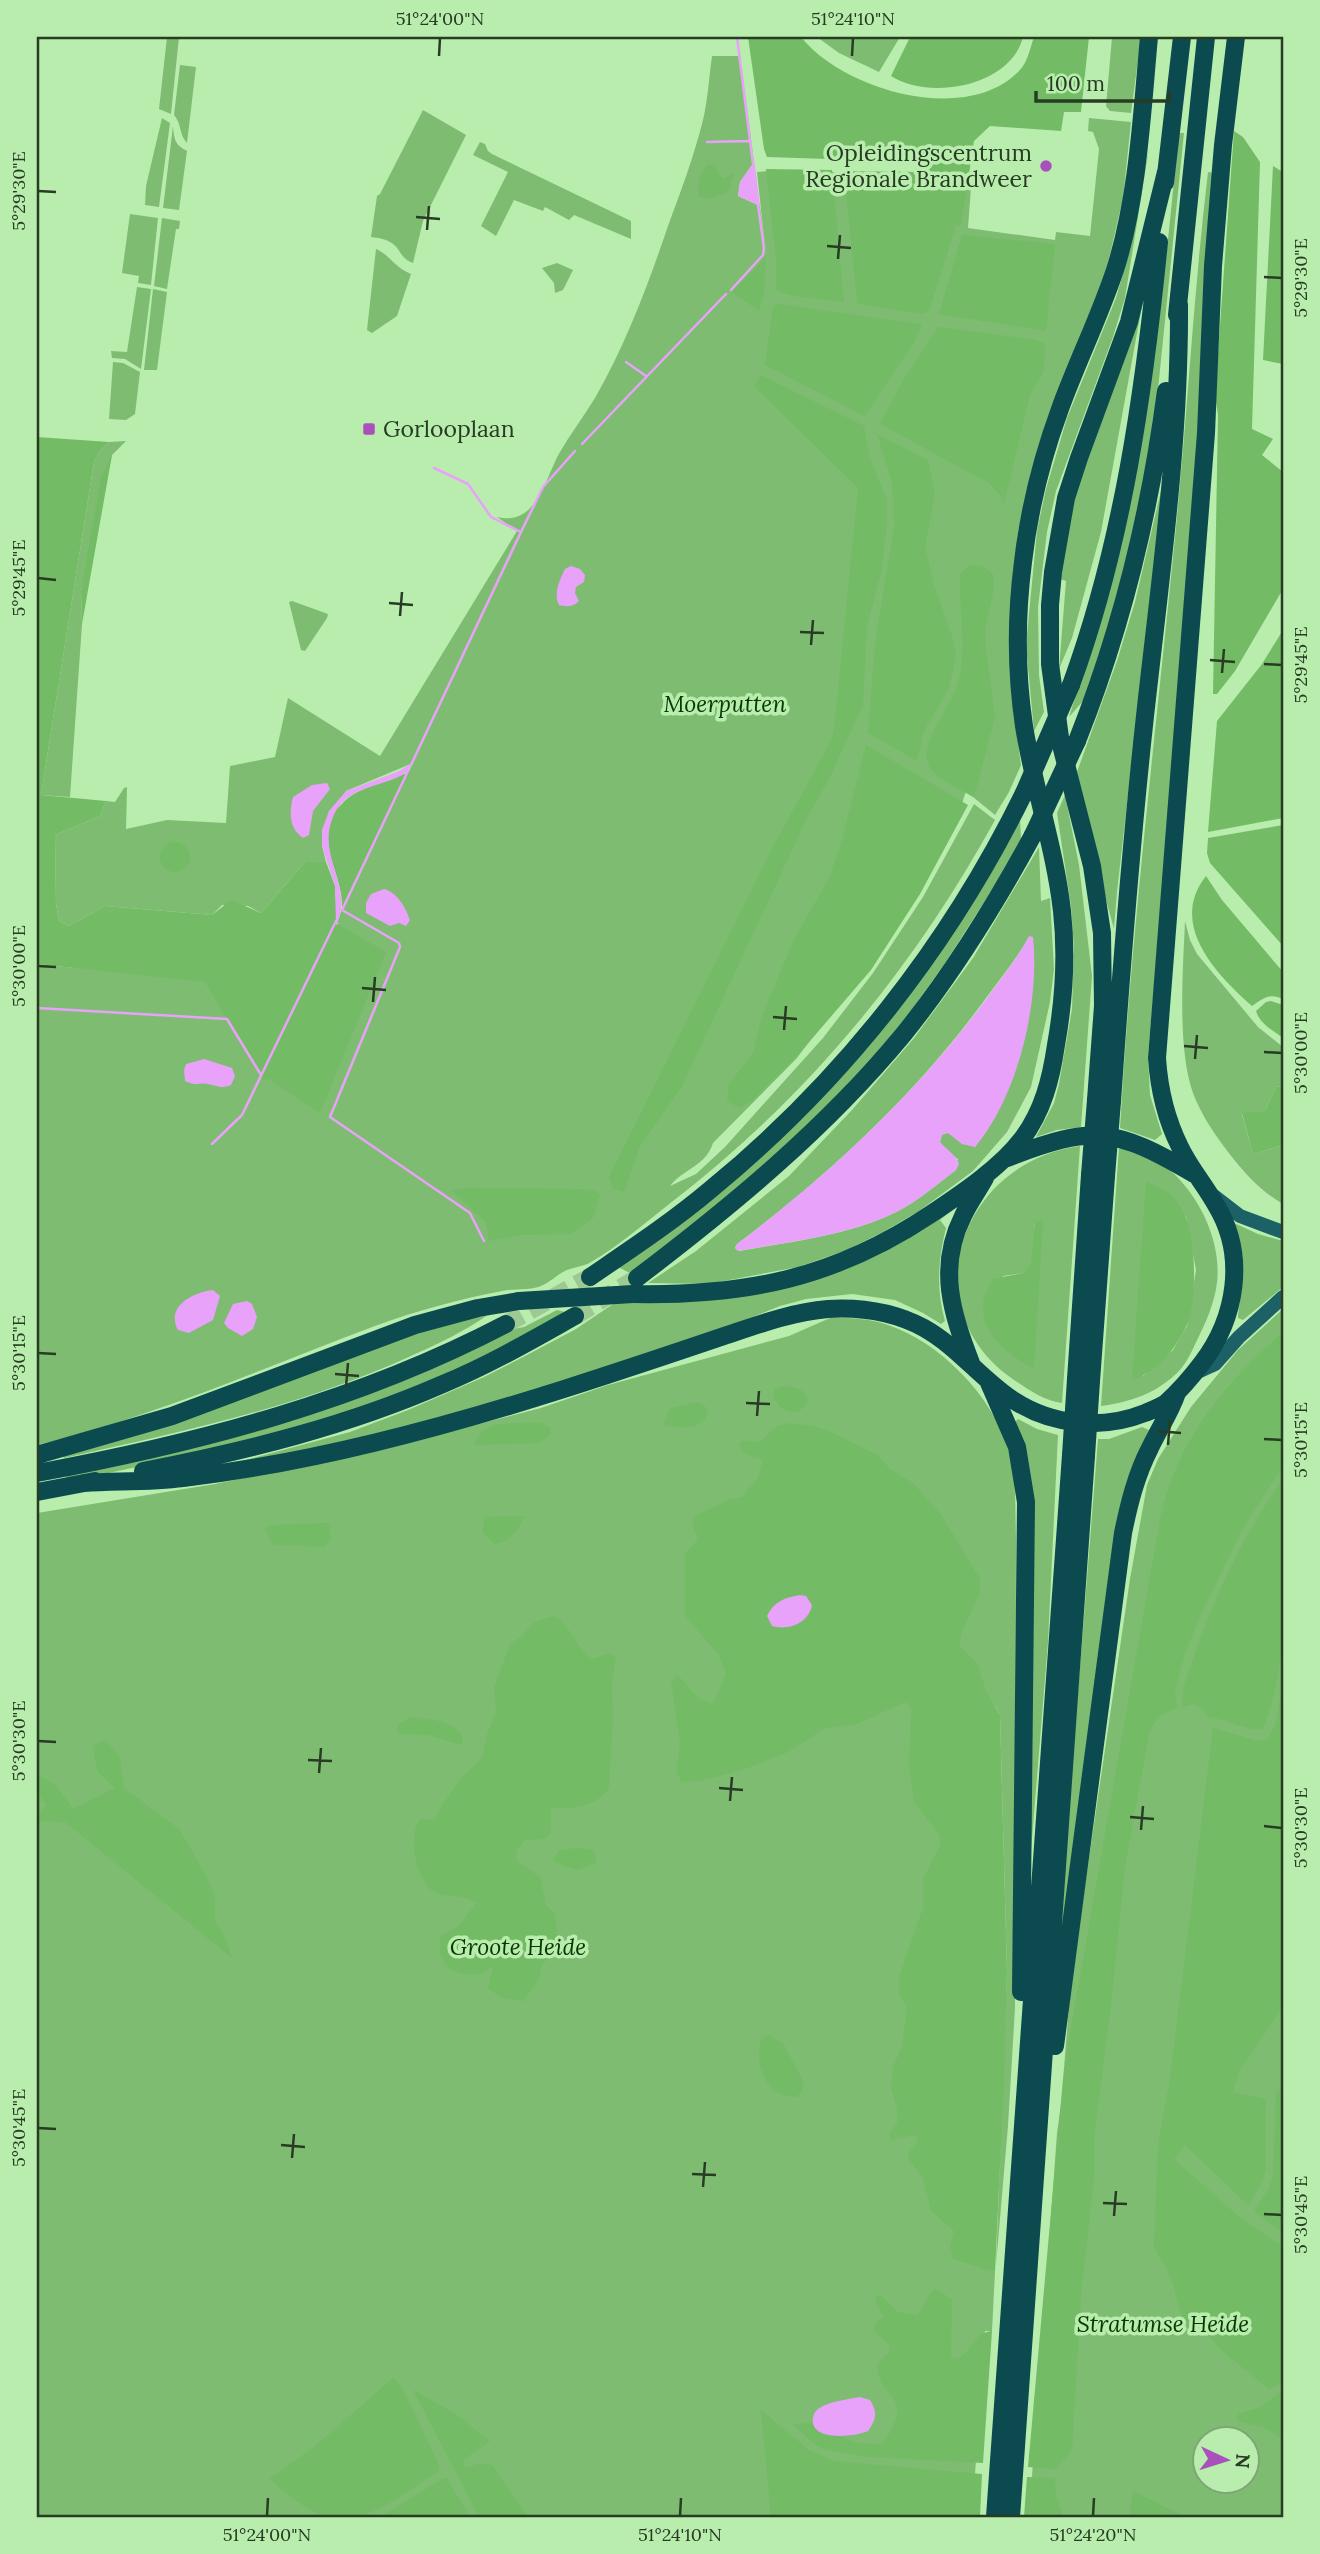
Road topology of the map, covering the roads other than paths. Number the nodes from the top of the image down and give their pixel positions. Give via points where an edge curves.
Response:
1 (1149, 37) edge
2 (1182, 37) edge
3 (1206, 37) edge
4 (1236, 37) edge
5 (1166, 172) junction
6 (1179, 304) junction
7 (1104, 1100) junction
8 (1006, 1158) junction
9 (989, 1171) junction
10 (1199, 1180) junction
11 (1283, 1232) edge
12 (590, 1277) tunnel mouth
13 (635, 1286) junction
14 (1283, 1297) edge
15 (575, 1316) tunnel mouth
16 (506, 1324) tunnel mouth
17 (972, 1366) junction
18 (1193, 1374) junction
19 (988, 1379) junction
20 (1179, 1387) junction
21 (37, 1455) edge
22 (1078, 1455) junction
23 (37, 1473) edge
24 (84, 1483) junction
25 (37, 1492) edge
26 (1028, 2054) junction
27 (1038, 2139) junction
28 (995, 2517) edge
29 (1011, 2517) edge

1 - 8 highway via 1130,198 1116,266 1044,457 1023,562 1020,696 1059,894 1065,971 1060,1025 1045,1096 1030,1128
2 - 5 highway
3 - 6 highway
4 - 10 highway via 1213,266 1205,446 1158,1043 1167,1116
5 - 7 highway via 1129,321 1066,498 1050,605 1050,664 1061,746 1099,899
5 - 12 highway, bridge via 1144,370 1126,483 1100,596 1071,685 1004,834 910,981 788,1120 710,1190
6 - 7 highway via 1173,446
6 - 13 highway, bridge via 1138,552 1108,658 1077,741 1033,835 959,958 873,1069 805,1139
7 - 22 highway, bridge
8 - 9 highway
8 - 10 highway via 1052,1141 1099,1135 1142,1145
9 - 13 highway via 900,1235 827,1268 734,1291 690,1294
9 - 17 highway via 959,1226 949,1268 953,1315
10 - 11 main road via 1240,1216
10 - 18 highway via 1218,1208 1235,1268 1223,1327
13 - 21 highway, bridge via 478,1308 415,1325 172,1416
14 - 18 main road via 1215,1364
15 - 24 highway via 445,1384 346,1422
16 - 23 highway via 391,1378 258,1423
17 - 19 highway
17 - 24 highway via 931,1332 900,1317 863,1309 815,1311 506,1408 354,1447 182,1479
18 - 20 highway
19 - 20 highway via 1012,1400 1039,1414 1079,1423 1134,1417 1165,1404
19 - 26 highway via 1017,1447 1026,1502 1021,2013
20 - 27 highway via 1140,1471 1123,1533 1051,2078
22 - 26 highway
22 - 27 highway
24 - 25 highway
26 - 28 highway
27 - 29 highway

